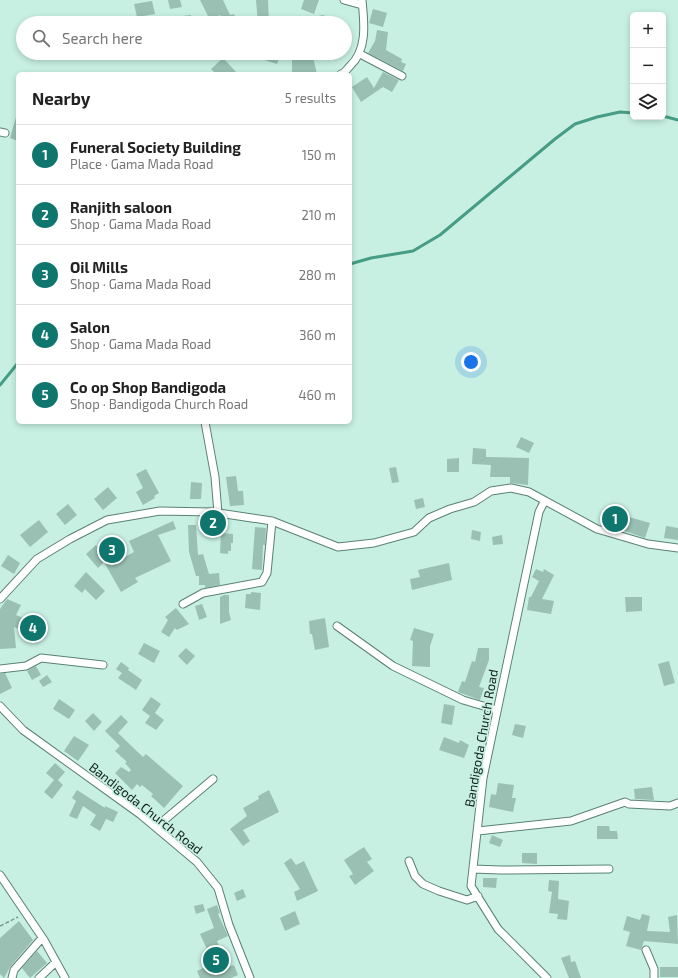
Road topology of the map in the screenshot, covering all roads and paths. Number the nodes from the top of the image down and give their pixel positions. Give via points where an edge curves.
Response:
1 (344, 0) edge
2 (362, 3) edge
3 (360, 54) junction
4 (343, 72) edge
5 (402, 76) dead end
6 (205, 424) edge
7 (544, 502) junction
8 (218, 513) junction
9 (272, 521) junction
10 (678, 548) edge
11 (0, 599) edge
12 (182, 604) dead end
13 (337, 626) dead end
14 (103, 665) dead end
15 (0, 669) edge
16 (0, 706) edge
17 (497, 710) junction
18 (213, 779) dead end
19 (678, 803) edge
20 (156, 827) junction
21 (478, 831) junction
22 (409, 860) dead end
23 (473, 869) junction
24 (609, 869) dead end
25 (0, 875) edge
26 (478, 896) junction
27 (24, 912) junction
28 (0, 926) edge
29 (42, 938) junction
30 (646, 950) dead end
31 (56, 962) junction
32 (12, 978) edge
33 (39, 978) edge
34 (65, 978) edge
35 (250, 978) edge
36 (547, 978) edge
37 (654, 978) edge

1 - 2 street
2 - 3 street via 364,30
3 - 4 street
3 - 5 street
6 - 8 street via 216,477
7 - 9 street via 529,492 511,488 490,491 474,502 428,518 414,532 374,543 338,547
7 - 10 street via 597,530 648,544
7 - 17 street, Bandigoda Church Road via 539,512
8 - 9 street
8 - 11 street via 160,511 107,520 37,559
9 - 12 street via 267,574 262,582 203,593
13 - 17 street via 392,666 463,700
14 - 15 street via 41,658 26,666
16 - 20 street, Bandigoda Church Road via 23,730
17 - 21 street, Bandigoda Church Road via 483,778
18 - 20 street
19 - 21 street via 670,806 625,802 571,821
20 - 35 street, Bandigoda Church Road via 197,862 218,888 229,925
21 - 23 street, Bandigoda Church Road
22 - 26 street via 415,876 423,884 467,900
23 - 24 street
23 - 26 street, Bandigoda Church Road via 471,886
25 - 27 street
26 - 36 street, Bandigoda Church Road via 498,930
27 - 28 path via 14,921
27 - 29 street
29 - 31 street
29 - 32 street via 14,970
30 - 37 street via 654,969
31 - 33 street
31 - 34 street

